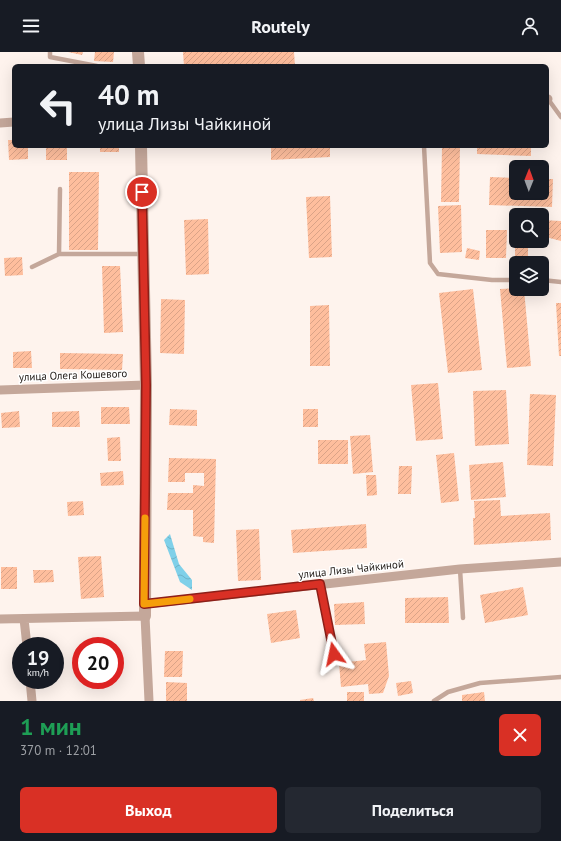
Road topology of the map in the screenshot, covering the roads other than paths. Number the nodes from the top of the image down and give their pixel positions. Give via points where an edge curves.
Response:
1 (50, 52) edge
2 (138, 52) edge
3 (87, 64) edge
4 (139, 64) edge
5 (549, 100) edge
6 (561, 117) edge
7 (12, 122) edge
8 (0, 123) edge
9 (141, 148) edge
10 (424, 148) edge
11 (60, 189) dead end
12 (59, 254) junction
13 (143, 254) junction
14 (32, 267) dead end
15 (509, 280) edge
16 (549, 281) edge
17 (561, 282) edge
18 (146, 385) junction
19 (0, 390) edge
20 (561, 562) edge
21 (460, 569) junction
22 (320, 584) junction
23 (144, 610) junction
24 (463, 618) dead end
25 (0, 619) edge
26 (24, 619) junction
27 (26, 637) edge
28 (334, 654) dead end
29 (561, 677) edge
30 (31, 689) edge
31 (32, 701) edge
32 (148, 701) edge
33 (434, 701) edge

1 - 3 lane via 50,57
2 - 4 street
5 - 6 lane
7 - 8 street
9 - 13 street
10 - 15 lane via 432,267 438,274
11 - 12 lane
12 - 13 lane
12 - 14 lane
13 - 18 street
16 - 17 lane
18 - 19 street, улица Олега Кошевого
18 - 23 street
20 - 21 street, улица Лизы Чайкиной
21 - 22 street, улица Лизы Чайкиной
21 - 24 lane
22 - 23 street, улица Лизы Чайкиной
22 - 28 lane
23 - 26 street, улица Лизы Чайкиной
23 - 32 street
25 - 26 street, улица Лизы Чайкиной
26 - 27 street
29 - 33 lane via 480,683 448,692
30 - 31 street

